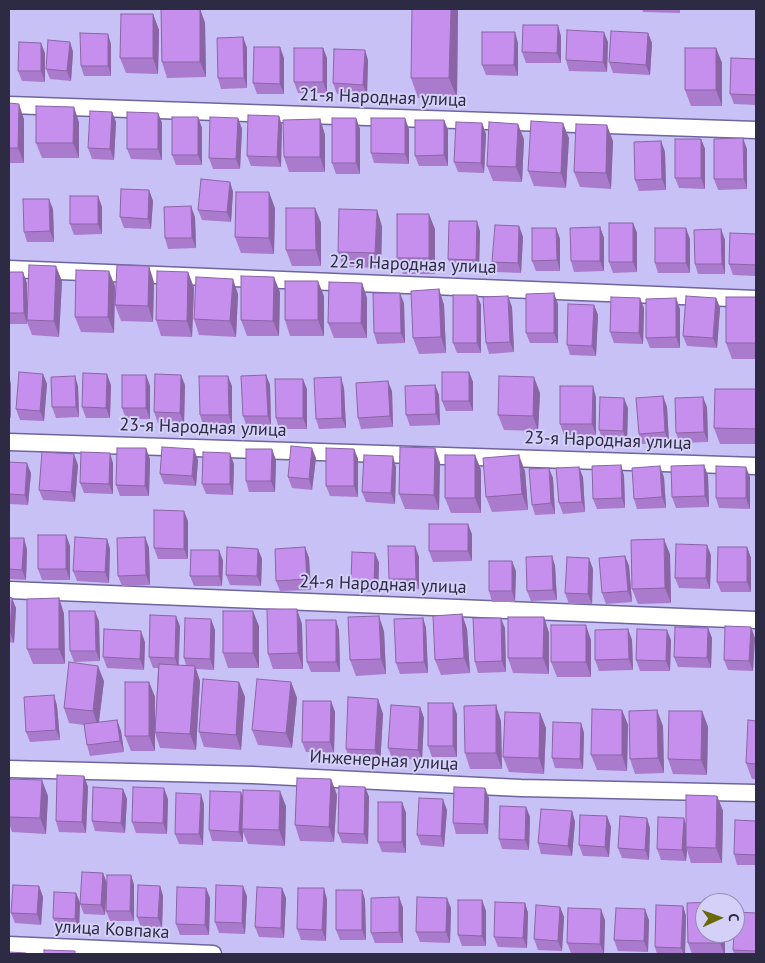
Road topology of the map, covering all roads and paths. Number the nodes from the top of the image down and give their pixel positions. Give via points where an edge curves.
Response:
1 (9, 105) edge
2 (756, 130) edge
3 (9, 269) edge
4 (756, 299) edge
5 (9, 442) edge
6 (756, 466) edge
7 (9, 590) edge
8 (756, 620) edge
9 (9, 769) edge
10 (756, 793) edge
11 (9, 945) edge
12 (213, 954) edge

1 - 2 street, 21-я Народная улица
3 - 4 street, 22-я Народная улица
5 - 6 street, 23-я Народная улица
7 - 8 street, 24-я Народная улица
9 - 10 street, Инженерная улица via 253,775 521,788
11 - 12 street, улица Ковпака

